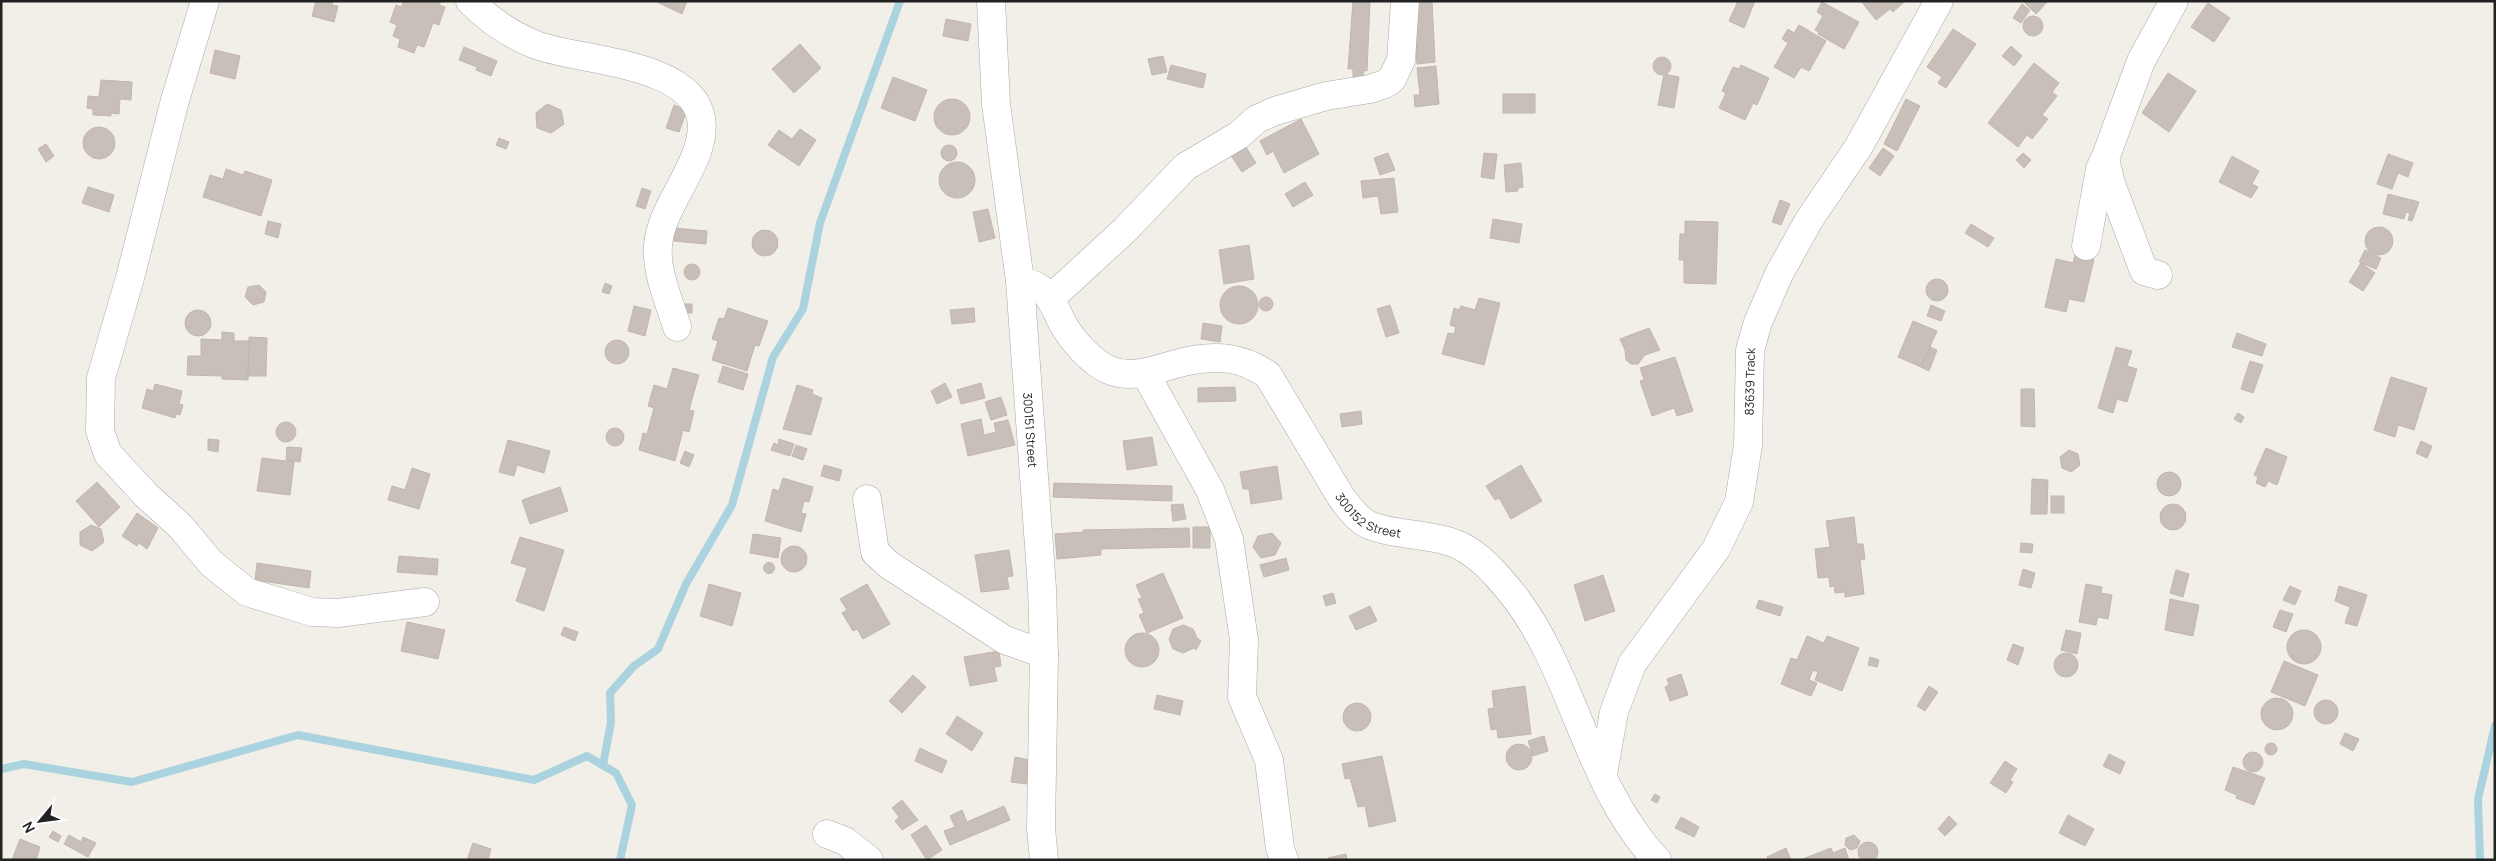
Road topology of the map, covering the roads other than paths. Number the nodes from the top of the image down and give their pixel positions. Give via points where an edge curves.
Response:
1 (205, 1) edge
2 (470, 1) edge
3 (991, 1) edge
4 (1405, 1) edge
5 (1939, 1) edge
6 (2174, 1) edge
7 (2105, 159) junction
8 (2086, 246) dead end
9 (2158, 275) dead end
10 (1020, 281) junction
11 (1051, 298) junction
12 (677, 327) dead end
13 (1145, 373) junction
14 (867, 499) dead end
15 (424, 602) dead end
16 (1044, 654) junction
17 (1603, 774) junction
18 (827, 834) dead end
19 (870, 860) edge
20 (1044, 860) edge
21 (1284, 860) edge
22 (1657, 860) edge

1 - 15 street via 175,100 101,378 100,431 108,454 180,526 211,563 247,592 312,612 338,613
2 - 12 street via 501,27 537,45 609,60 665,79 686,91 695,101 703,129 696,154 667,212 659,239 658,261
3 - 10 street, 300151 Street via 996,104
4 - 11 street via 1401,60 1392,79 1370,89 1326,96 1257,119 1239,135 1185,167 1125,230
5 - 17 street, 83639 Track via 1859,146 1809,220 1758,322 1750,350 1748,445 1739,502 1716,549 1632,664 1614,712
6 - 7 street via 2141,61
7 - 8 street via 2100,168
7 - 9 street via 2111,184 2144,271
10 - 11 street, 300152 Street via 1039,286
10 - 16 street, 300151 Street
11 - 13 street, 300152 Street via 1064,325 1092,358 1109,370
13 - 17 street, 300152 Street via 1188,361 1232,358 1250,363 1268,375 1341,497 1354,513 1366,523 1383,529 1408,532 1465,548 1482,560 1518,600 1550,656
13 - 21 street via 1210,490 1229,539 1244,640 1242,697 1269,760
14 - 16 street via 875,552 889,565 1005,640
16 - 20 street, 300151 Street via 1041,828
17 - 22 street, 300152 Street via 1641,843
18 - 19 street via 844,841

